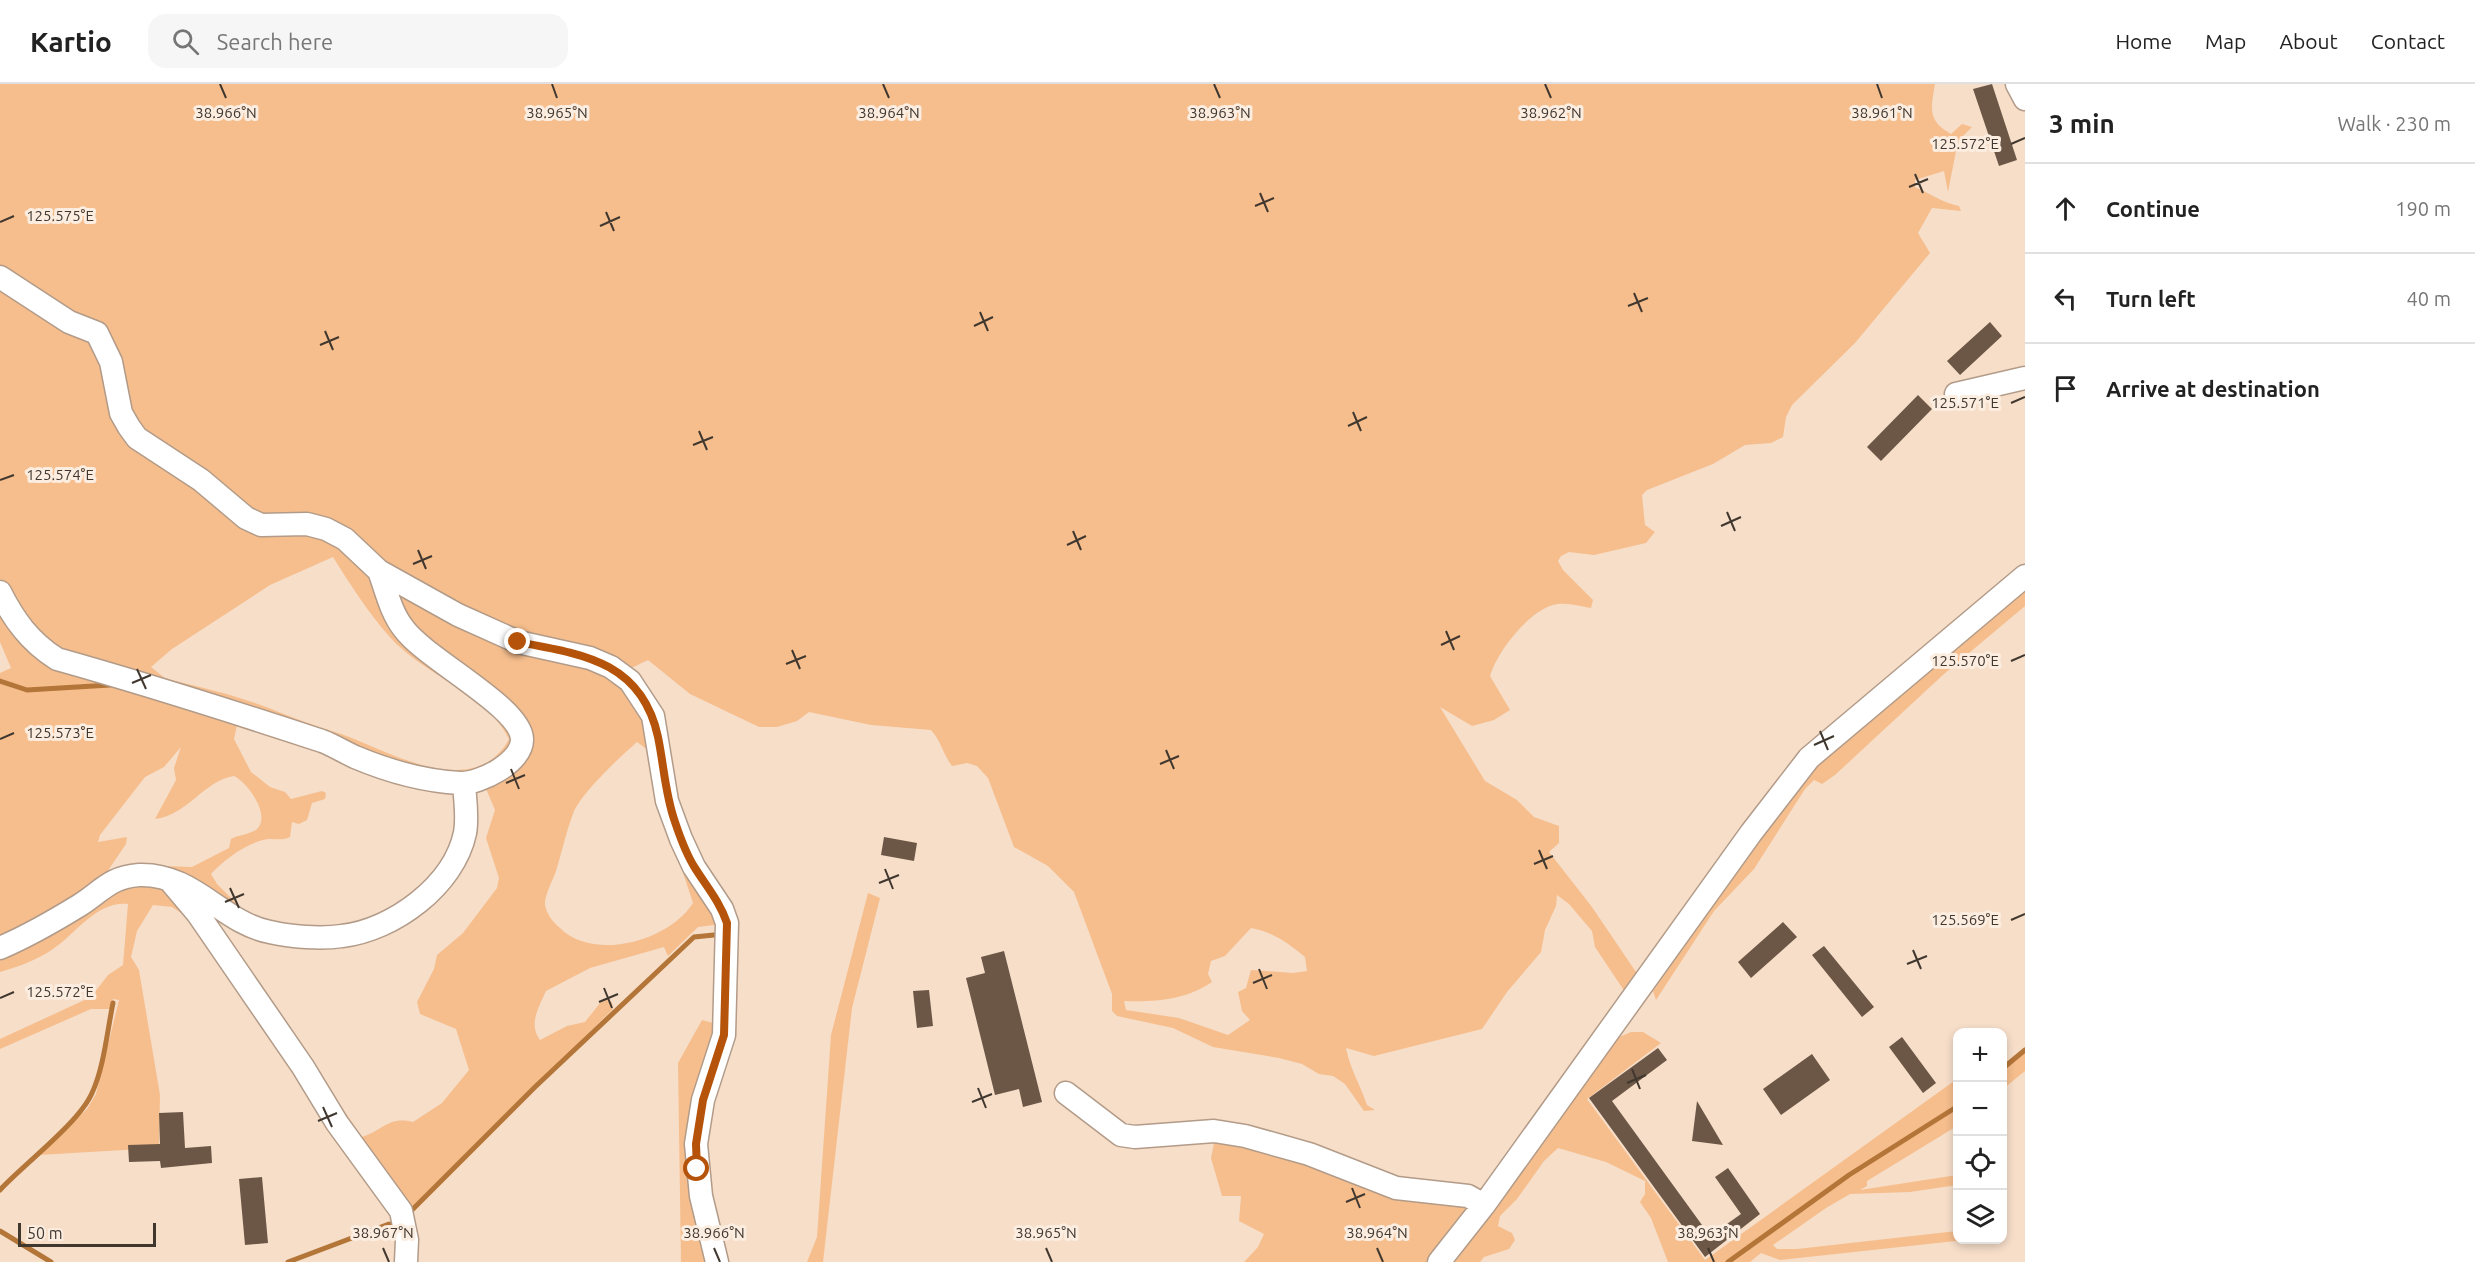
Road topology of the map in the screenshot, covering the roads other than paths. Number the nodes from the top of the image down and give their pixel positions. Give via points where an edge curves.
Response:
1 (2017, 84) edge
2 (2025, 99) edge
3 (0, 277) edge
4 (2025, 378) edge
5 (1956, 393) dead end
6 (379, 571) junction
7 (2025, 576) edge
8 (0, 592) edge
9 (464, 783) junction
10 (171, 881) junction
11 (0, 948) edge
12 (1066, 1093) dead end
13 (1484, 1205) junction
14 (406, 1262) edge
15 (717, 1262) edge
16 (1439, 1262) edge

1 - 2 street
3 - 6 street via 69,322 97,333 111,362 121,413 138,438 201,480 246,518 261,525 307,524 326,529 345,539
4 - 5 street
6 - 9 street via 403,629 443,665 498,704 515,721 522,738 519,752 506,764 482,779
6 - 15 street via 495,634 564,650 611,667 630,681 653,716 667,801 694,867 713,893 727,923 724,1035 703,1100 696,1144 701,1196
7 - 13 street via 1809,758
8 - 9 street via 26,634 57,658 326,742 381,767
9 - 10 street via 465,833 455,858 427,895 398,915 365,930 328,937 270,933 243,923 192,888
10 - 11 street via 158,876 121,878 102,886 83,903 30,935
10 - 14 street via 198,914 303,1067 347,1139 401,1211 407,1240
12 - 13 street via 1120,1135 1214,1131 1245,1136 1309,1154 1396,1188 1468,1196
13 - 16 street

